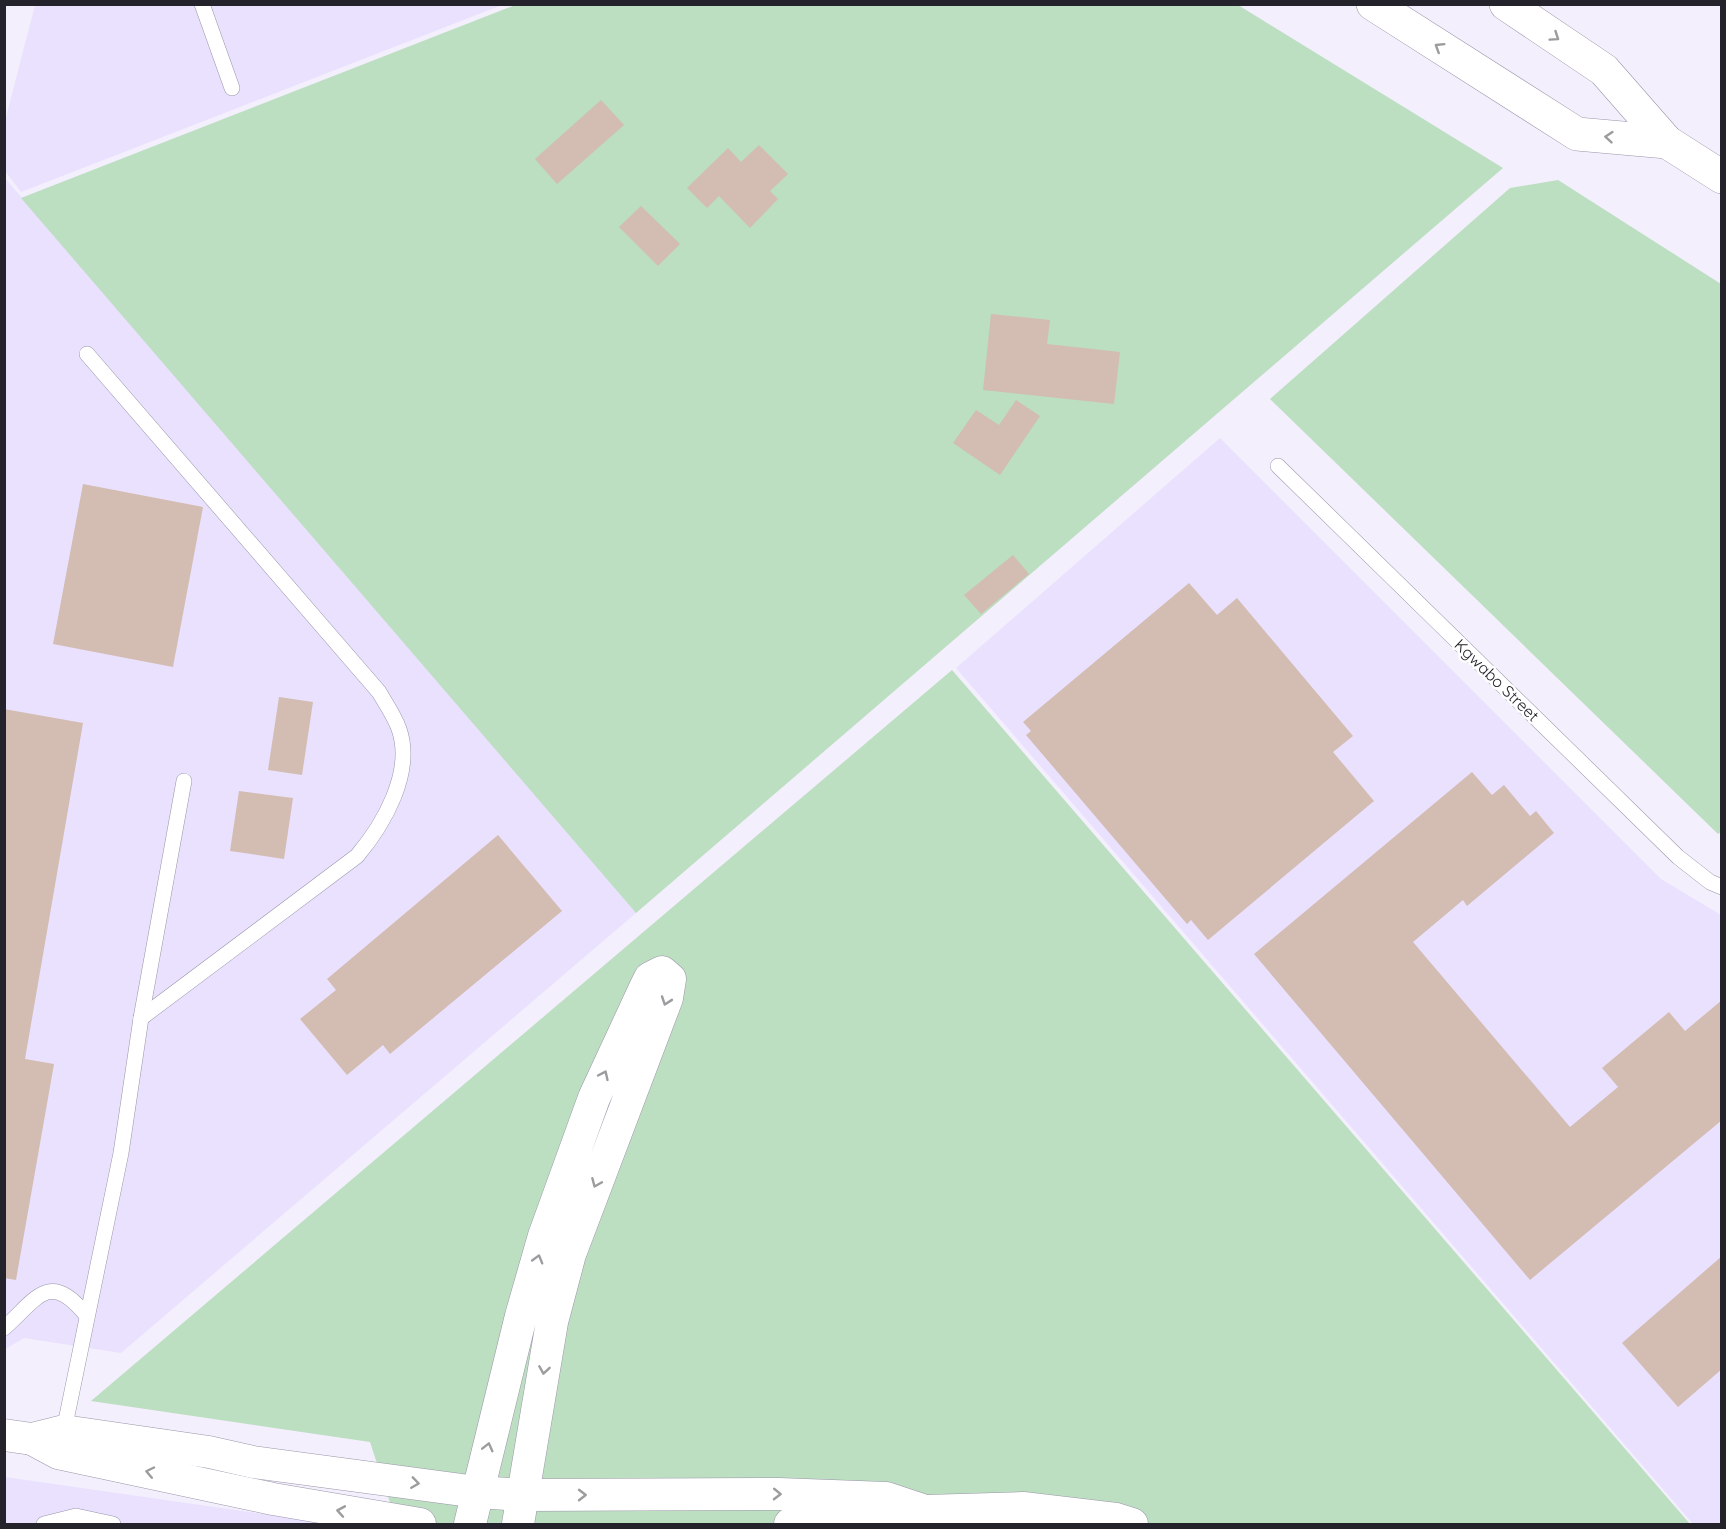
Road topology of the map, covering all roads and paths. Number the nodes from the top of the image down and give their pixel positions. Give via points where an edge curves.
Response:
1 (202, 4) edge
2 (1373, 4) edge
3 (1506, 4) edge
4 (232, 88) dead end
5 (1667, 142) junction
6 (1722, 177) edge
7 (87, 354) dead end
8 (1278, 466) dead end
9 (184, 781) dead end
10 (1722, 888) edge
11 (141, 1018) junction
12 (87, 1316) junction
13 (4, 1328) edge
14 (40, 1439) edge
15 (477, 1492) junction
16 (521, 1510) edge
17 (925, 1511) junction
18 (44, 1524) edge
19 (113, 1524) edge
20 (420, 1524) edge
21 (470, 1524) edge
22 (790, 1524) edge
23 (1132, 1524) edge

1 - 4 lane
5 -> 2 main road via 1577,134
3 -> 5 main road via 1604,70
5 - 6 main road
7 - 11 lane via 379,692 400,730 403,762 380,830 357,856
8 - 10 lane, Kgwabo Street via 1678,857
9 - 11 lane
11 - 12 lane via 121,1153
12 - 13 lane via 75,1301 53,1292 31,1301
12 - 14 lane
14 -> 15 street via 209,1452
20 -> 14 street via 273,1498
15 - 16 street
15 -> 16 street via 521,1316 569,1162 645,988 650,978 662,972 670,979 667,998 570,1254 552,1322
15 - 21 street
16 -> 17 street via 779,1494 886,1498
17 - 22 street via 895,1520
17 - 23 street via 1023,1508 1116,1518
18 - 19 lane via 76,1516

